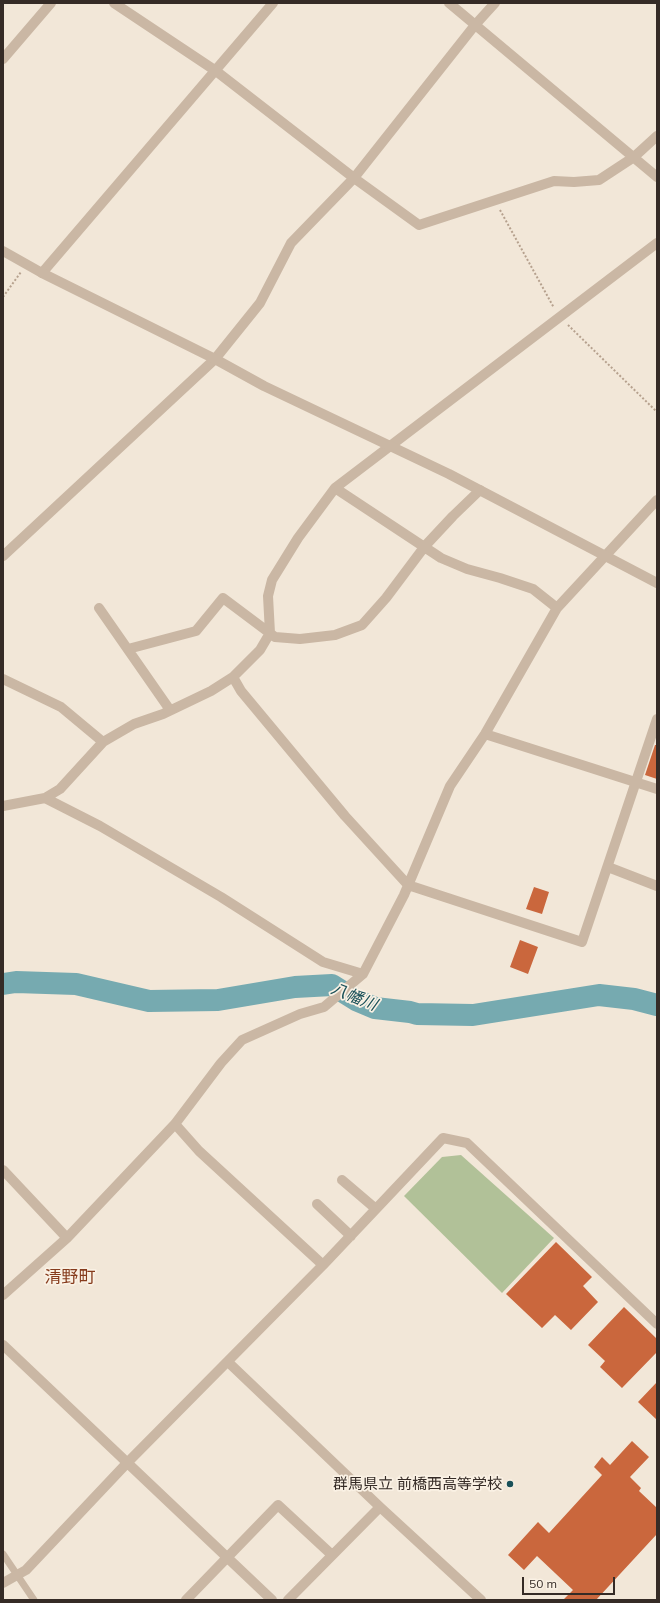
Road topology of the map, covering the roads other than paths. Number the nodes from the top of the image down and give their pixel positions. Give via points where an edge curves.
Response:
1 (51, 3) edge
2 (114, 3) edge
3 (273, 3) edge
4 (449, 3) edge
5 (495, 3) edge
6 (474, 25) junction
7 (3, 59) edge
8 (216, 71) junction
9 (657, 136) edge
10 (634, 157) junction
11 (657, 177) edge
12 (354, 178) junction
13 (657, 243) edge
14 (3, 251) edge
15 (42, 273) junction
16 (215, 359) junction
17 (390, 446) junction
18 (335, 488) junction
19 (480, 490) junction
20 (657, 500) edge
21 (425, 546) junction
22 (605, 555) junction
23 (3, 556) edge
24 (657, 583) edge
25 (99, 608) dead end
26 (556, 608) junction
27 (270, 633) junction
28 (128, 650) junction
29 (233, 677) junction
30 (3, 679) edge
31 (170, 710) junction
32 (657, 719) edge
33 (485, 734) junction
34 (103, 742) junction
35 (635, 781) junction
36 (657, 789) edge
37 (45, 798) junction
38 (3, 806) edge
39 (608, 867) junction
40 (408, 885) junction
41 (657, 886) edge
42 (363, 974) junction
43 (175, 1124) junction
44 (3, 1170) edge
45 (342, 1180) dead end
46 (317, 1204) dead end
47 (376, 1209) junction
48 (351, 1236) junction
49 (67, 1238) junction
50 (324, 1266) junction
51 (3, 1295) edge
52 (657, 1324) edge
53 (3, 1344) edge
54 (228, 1362) junction
55 (127, 1463) junction
56 (380, 1507) junction
57 (3, 1554) edge
58 (332, 1555) junction
59 (228, 1557) junction
60 (17, 1575) junction
61 (3, 1583) edge
62 (34, 1600) edge
63 (186, 1600) edge
64 (272, 1600) edge
65 (288, 1600) edge
66 (480, 1600) edge

1 - 7 street
2 - 8 street
3 - 8 street
4 - 6 street
5 - 6 street
6 - 10 street
6 - 12 street
8 - 12 street
8 - 15 street
9 - 10 street
10 - 11 street
10 - 12 street via 600,180 554,181 419,225
12 - 16 street via 291,242 260,303
13 - 17 street
14 - 15 street
15 - 16 street
16 - 17 street via 264,386
16 - 23 street
17 - 18 street
17 - 19 street
18 - 21 street
18 - 27 street via 298,538 272,580 268,596
19 - 21 street
19 - 22 street
20 - 22 street
21 - 26 street via 441,558 467,570 533,589
21 - 27 street via 362,625 335,635 300,639 275,638
22 - 24 street
22 - 26 street
25 - 28 street
26 - 33 street
27 - 28 street via 223,598 196,631
27 - 29 street via 260,650
28 - 31 street
29 - 31 street via 211,691
29 - 40 street via 241,691 336,804
30 - 34 street via 62,707
31 - 34 street via 134,724
32 - 35 street
33 - 35 street
33 - 40 street via 450,786
34 - 37 street via 60,789
35 - 36 street
35 - 39 street
37 - 38 street
37 - 42 street via 100,826 214,893 323,962
39 - 40 street via 582,942
39 - 41 street
40 - 42 street
42 - 43 street via 324,1007 300,1014 242,1040 221,1063
43 - 49 street
43 - 50 street via 200,1151
44 - 49 street
45 - 47 street
46 - 48 street
47 - 48 street
47 - 52 street via 443,1138 467,1143
48 - 50 street
49 - 51 street
50 - 54 street
53 - 55 street
54 - 55 street
54 - 56 street
55 - 59 street
55 - 60 street via 26,1570
56 - 58 street
56 - 66 street
57 - 60 lane
58 - 59 street via 278,1505
58 - 65 street
59 - 63 street
59 - 64 street
60 - 61 street
60 - 62 lane

